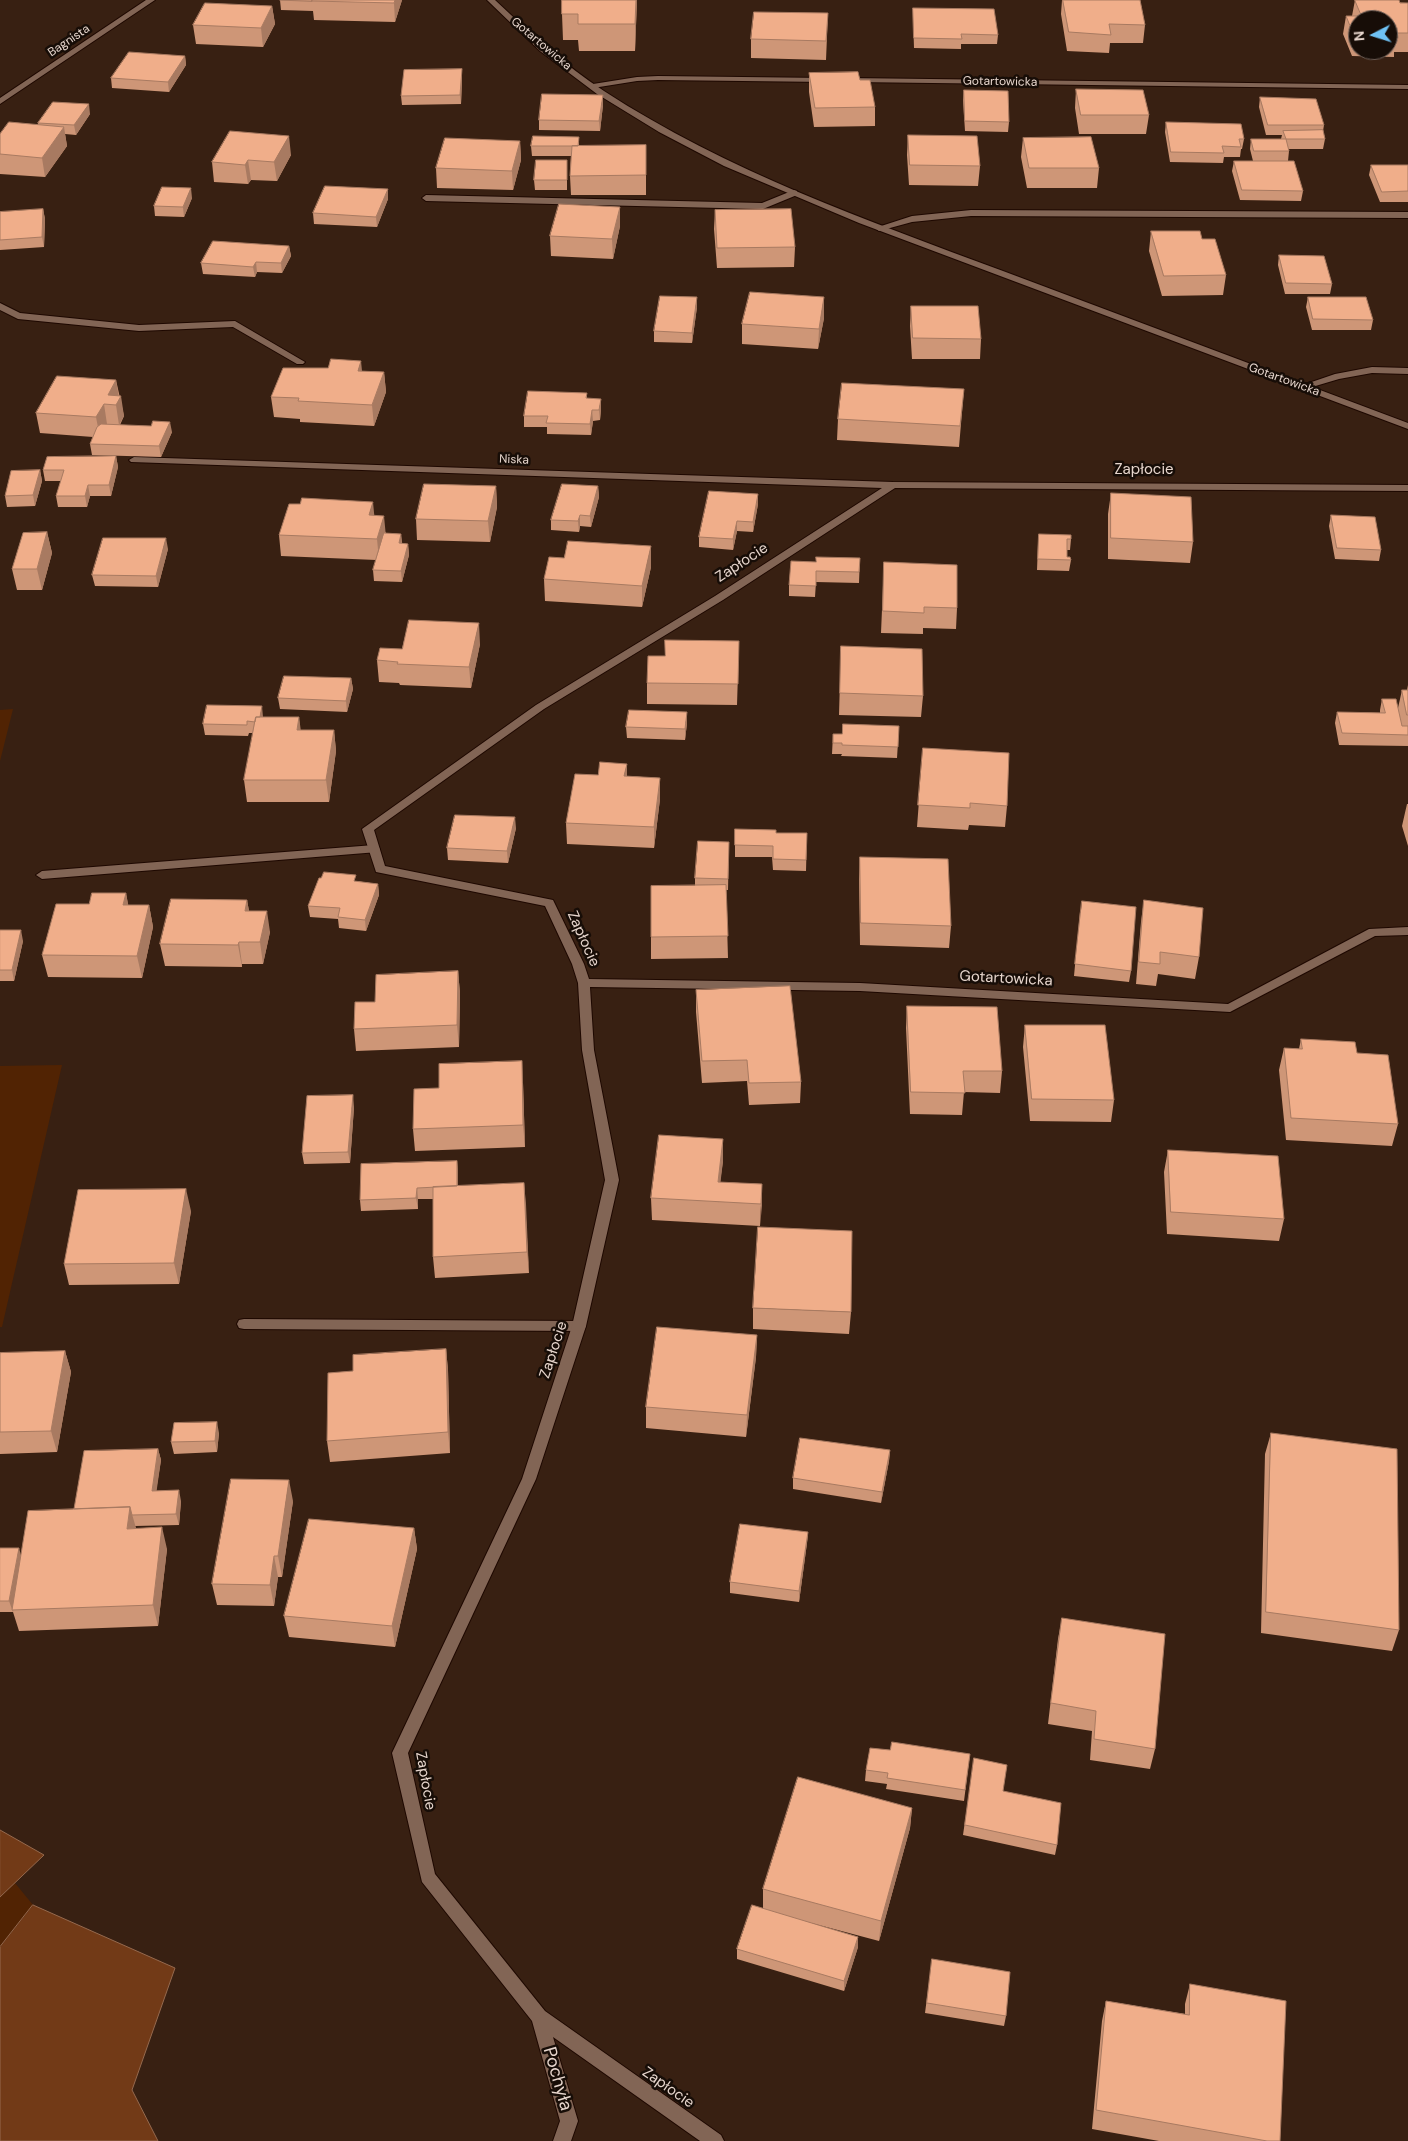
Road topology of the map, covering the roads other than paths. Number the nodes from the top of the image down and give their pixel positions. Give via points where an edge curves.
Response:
1 (151, 0) edge
2 (491, 0) edge
3 (838, 80) edge
4 (848, 80) edge
5 (593, 86) junction
6 (1408, 86) edge
7 (0, 102) edge
8 (794, 193) junction
9 (426, 198) dead end
10 (1408, 215) edge
11 (879, 228) junction
12 (0, 306) edge
13 (300, 362) dead end
14 (1408, 371) edge
15 (1302, 387) junction
16 (1408, 426) edge
17 (134, 460) edge
18 (893, 485) junction
19 (1408, 488) edge
20 (374, 849) junction
21 (42, 875) dead end
22 (1408, 931) edge
23 (584, 983) junction
24 (244, 1324) dead end
25 (580, 1326) junction
26 (539, 2016) junction
27 (562, 2141) edge
28 (715, 2141) edge

1 - 7 street, Bagnista
2 - 5 street, Gotartowicka via 546,51
3 - 5 street via 658,78
4 - 6 street, Gotartowicka
5 - 8 street, Gotartowicka via 696,149
8 - 9 street via 763,206
8 - 11 street, Gotartowicka
10 - 11 street via 971,213 912,218
11 - 15 street, Gotartowicka
12 - 13 street via 18,316 139,328 235,324
14 - 15 street via 1372,370
15 - 16 street, Gotartowicka
17 - 18 street, Niska
18 - 19 street, Zapłocie
18 - 20 street, Zapłocie via 719,598 540,708 368,829
20 - 21 street
20 - 23 street, Zapłocie via 380,869 549,903
22 - 23 street, Gotartowicka via 1373,932 1230,1008 860,987
23 - 25 street, Zapłocie via 588,1050 612,1180
24 - 25 street
25 - 26 street, Zapłocie via 529,1479 400,1753 428,1876
26 - 27 street, Pochyła via 569,2121
26 - 28 street, Zapłocie

